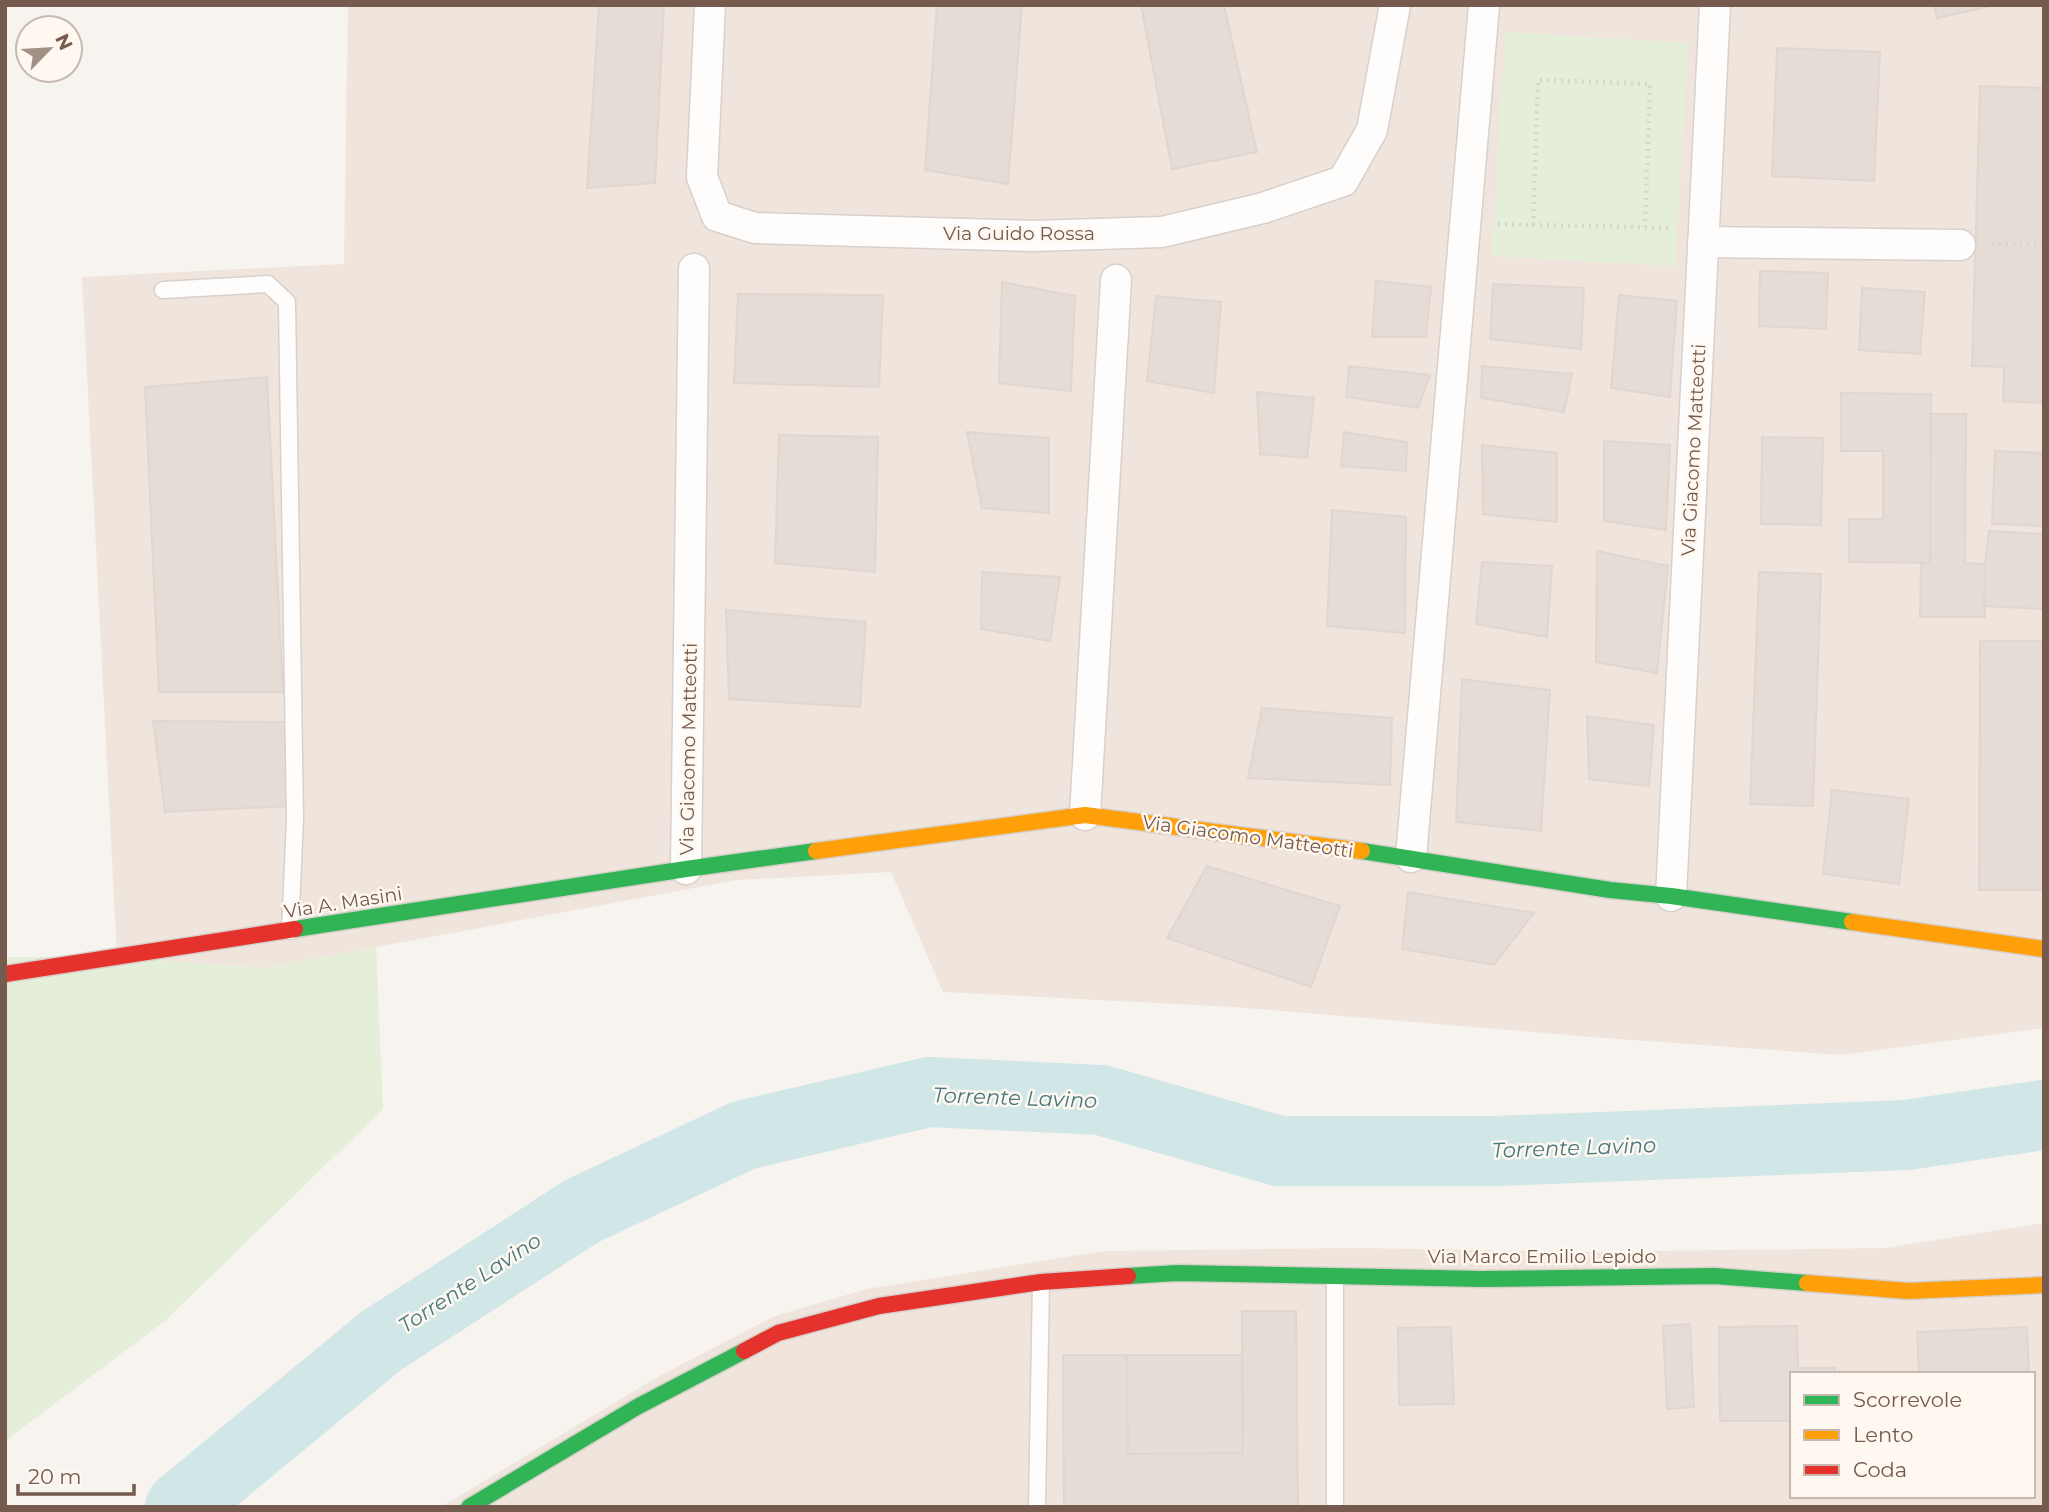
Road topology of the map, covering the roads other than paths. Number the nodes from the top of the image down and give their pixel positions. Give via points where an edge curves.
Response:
1 (710, 5) edge
2 (1395, 5) edge
3 (1484, 5) edge
4 (1715, 5) edge
5 (1703, 235) junction
6 (1961, 245) road end
7 (695, 269) dead end
8 (1116, 280) dead end
9 (163, 290) dead end
10 (1085, 815) junction
11 (1411, 857) junction
12 (687, 869) junction
13 (1671, 896) junction
14 (290, 931) junction
15 (2044, 949) edge
16 (5, 974) edge
17 (1335, 1276) junction
18 (1041, 1282) junction
19 (2044, 1285) edge
20 (469, 1507) edge
21 (1037, 1507) edge
22 (1335, 1507) edge

1 - 2 street, Via Guido Rossa via 702,177 717,216 755,228 1032,236 1162,232 1263,208 1343,181 1372,130
3 - 11 street
4 - 5 street, Via Giacomo Matteotti
5 - 6 street
5 - 13 street, Via Giacomo Matteotti
7 - 12 street, Via Giacomo Matteotti
8 - 10 street
9 - 14 lane via 268,284 287,302 295,819
10 - 11 street, Via Giacomo Matteotti
10 - 12 street, Via Giacomo Matteotti
11 - 13 street, Via Giacomo Matteotti
12 - 14 street, Via A. Masini
13 - 15 street, Via Giacomo Matteotti
14 - 16 street, Via A. Masini
17 - 18 street, Via Marco Emilio Lepido via 1177,1273
17 - 19 street, Via Marco Emilio Lepido via 1715,1276 1908,1291
17 - 22 lane
18 - 20 street, Via Marco Emilio Lepido via 879,1306 778,1333 636,1408
18 - 21 lane

